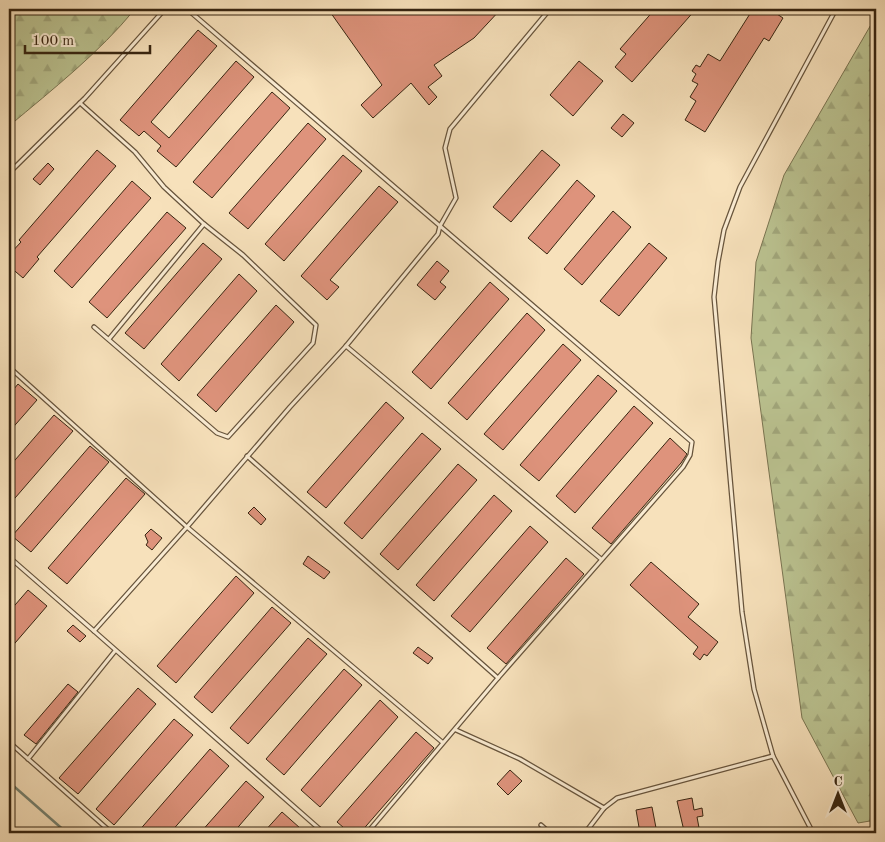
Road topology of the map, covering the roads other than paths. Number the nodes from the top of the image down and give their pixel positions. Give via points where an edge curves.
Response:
1 (165, 9) edge
2 (187, 9) edge
3 (550, 9) edge
4 (836, 9) edge
5 (80, 103) junction
6 (9, 173) edge
7 (204, 224) junction
8 (440, 226) junction
9 (94, 327) dead end
10 (109, 339) junction
11 (346, 346) junction
12 (9, 367) edge
13 (247, 456) junction
14 (187, 527) junction
15 (9, 556) edge
16 (601, 559) junction
17 (94, 631) junction
18 (115, 651) junction
19 (498, 678) junction
20 (456, 730) junction
21 (9, 742) edge
22 (442, 742) junction
23 (773, 756) junction
24 (28, 759) junction
25 (604, 808) junction
26 (541, 826) dead end
27 (112, 833) edge
28 (324, 833) edge
29 (367, 833) edge
30 (550, 833) edge
31 (585, 833) edge
32 (813, 833) edge

1 - 5 lane
2 - 8 lane
3 - 8 lane via 450,128 445,148 456,198
4 - 23 lane via 740,187 724,230 715,288 742,612 754,688
5 - 6 lane
5 - 7 lane via 135,152 164,187
7 - 10 lane
7 - 10 lane via 309,316 316,325 313,343 228,437 218,433
8 - 11 lane via 438,234 422,255
8 - 16 lane via 692,442 690,455 683,467
9 - 10 lane
11 - 13 lane
11 - 16 lane
12 - 14 lane
13 - 14 lane
13 - 19 lane
14 - 17 lane
14 - 22 lane
15 - 17 lane
16 - 19 lane
17 - 18 lane
18 - 24 lane
18 - 28 lane
19 - 20 lane
20 - 22 lane
20 - 25 lane via 520,759
21 - 24 lane
22 - 29 lane
23 - 25 lane via 617,798
23 - 32 lane
24 - 27 lane
25 - 31 lane
26 - 30 lane

